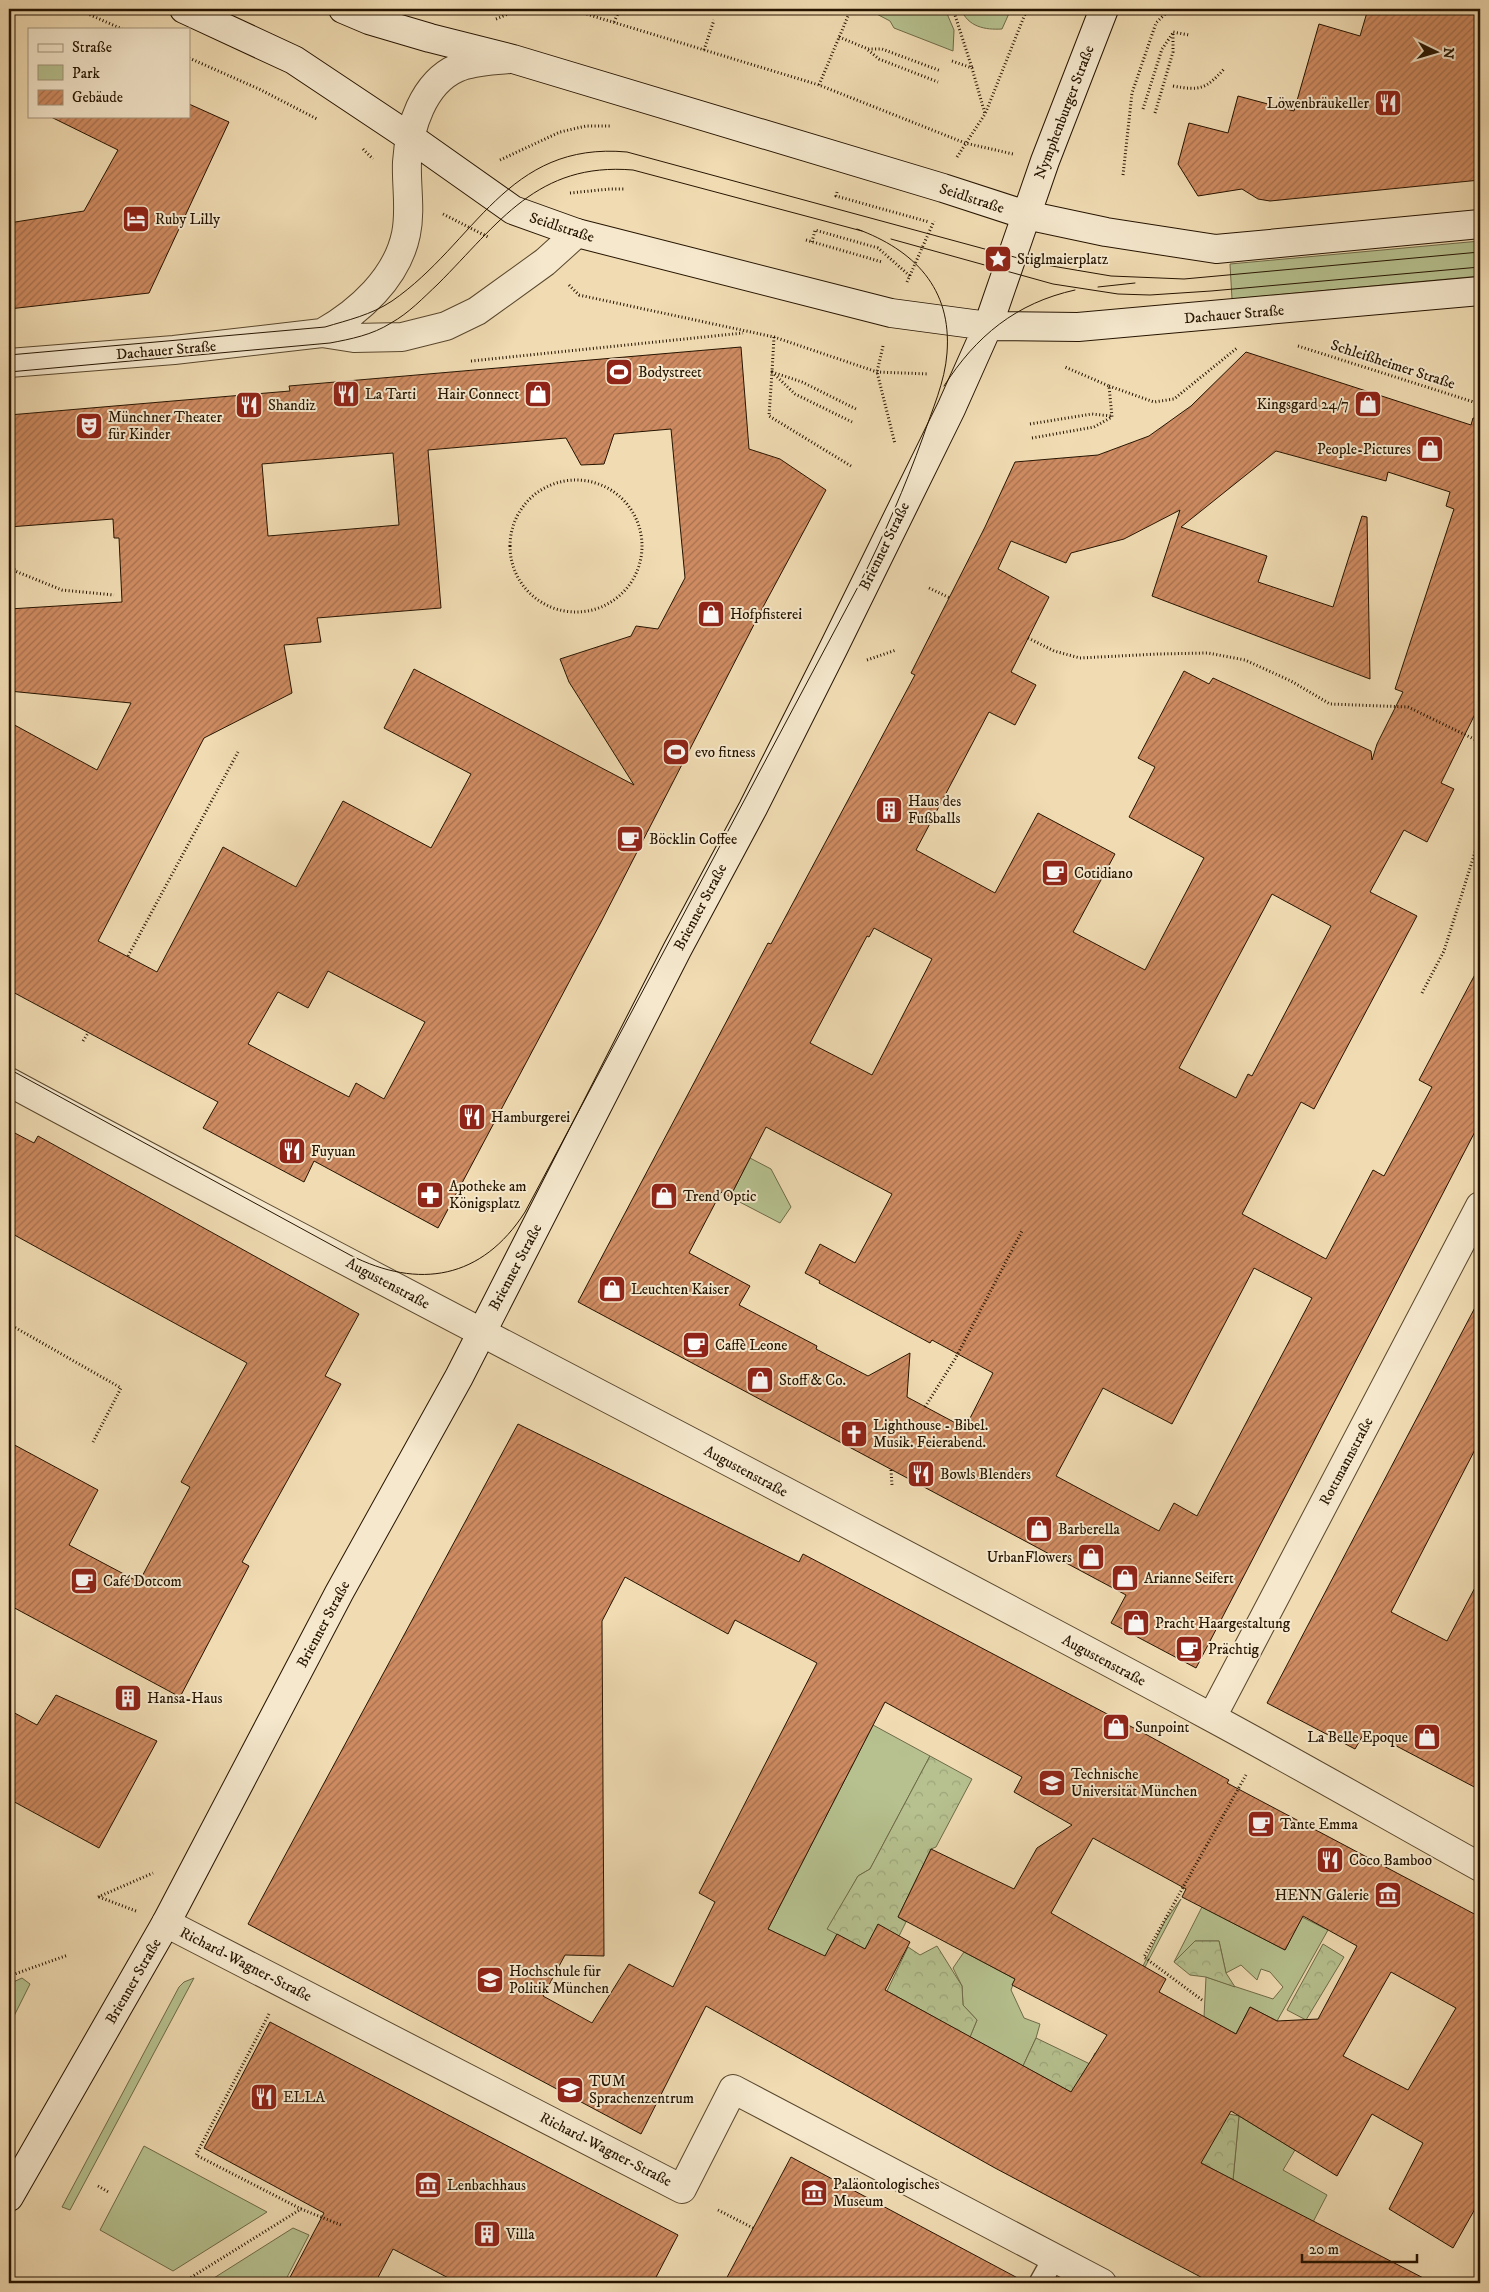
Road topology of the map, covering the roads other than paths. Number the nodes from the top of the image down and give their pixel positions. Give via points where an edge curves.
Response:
1 (184, 9) edge
2 (343, 9) edge
3 (1104, 9) edge
4 (513, 59) junction
5 (411, 138) junction
6 (1026, 215) junction
7 (1480, 224) edge
8 (576, 233) junction
9 (1480, 292) edge
10 (988, 326) junction
11 (322, 333) junction
12 (9, 363) edge
13 (9, 1082) edge
14 (1480, 1206) edge
15 (480, 1331) junction
16 (1212, 1717) junction
17 (1480, 1867) edge
18 (166, 1923) junction
19 (10, 2199) edge
20 (1054, 2258) junction
21 (1040, 2283) edge
22 (1102, 2283) edge

1 - 5 main road, Seidlstraße via 294,60
2 - 4 main road, Seidlstraße via 430,38
3 - 6 main road, Nymphenburger Straße
4 - 5 main road, Dachauer Straße via 476,62 455,69 435,84 419,108
4 - 6 main road, Seidlstraße
5 - 8 main road, Seidlstraße via 513,210
5 - 11 main road, Dachauer Straße via 407,161 409,210 406,234 392,271 358,308
6 - 7 main road via 1106,232 1216,249
6 - 10 main road
8 - 10 main road, Seidlstraße via 866,308
8 - 11 main road, Dachauer Straße via 544,262 477,311 446,326 402,337 354,338
9 - 10 main road, Dachauer Straße via 1078,327
10 - 15 main road, Brienner Straße via 907,499 753,808
11 - 12 main road, Dachauer Straße via 174,350
13 - 15 main road, Augustenstraße
14 - 16 main road, Rottmannstraße
15 - 16 main road, Augustenstraße
15 - 18 main road, Brienner Straße via 459,1377 339,1594
16 - 17 main road, Augustenstraße
18 - 19 main road, Brienner Straße
18 - 20 main road, Richard-Wagner-Straße via 682,2189 733,2089
20 - 21 lane
20 - 22 main road, Richard-Wagner-Straße

